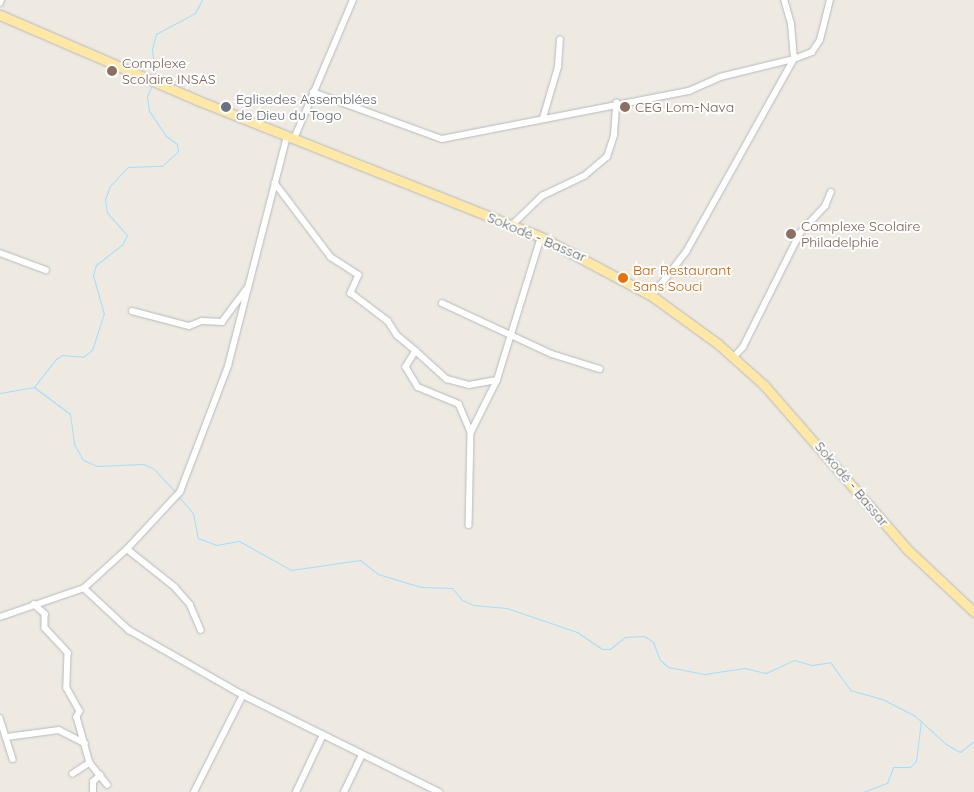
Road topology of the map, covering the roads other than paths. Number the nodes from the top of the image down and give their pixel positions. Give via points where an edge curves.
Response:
1 (353, 0) edge
2 (784, 0) edge
3 (830, 0) edge
4 (0, 15) edge
5 (560, 40) dead end
6 (794, 59) junction
7 (313, 92) junction
8 (616, 103) junction
9 (543, 118) junction
10 (291, 138) junction
11 (275, 182) junction
12 (831, 192) dead end
13 (512, 225) junction
14 (541, 237) junction
15 (0, 253) edge
16 (46, 270) dead end
17 (250, 284) junction
18 (652, 296) junction
19 (442, 303) dead end
20 (132, 311) dead end
21 (508, 334) junction
22 (416, 351) junction
23 (733, 358) junction
24 (600, 369) dead end
25 (497, 380) junction
26 (471, 432) junction
27 (469, 525) dead end
28 (127, 549) junction
29 (84, 588) junction
30 (34, 604) junction
31 (974, 612) edge
32 (0, 618) edge
33 (200, 630) dead end
34 (243, 695) junction
35 (0, 718) edge
36 (323, 735) junction
37 (7, 738) junction
38 (85, 743) junction
39 (362, 755) junction
40 (13, 759) dead end
41 (90, 763) junction
42 (73, 774) dead end
43 (100, 775) junction
44 (108, 785) dead end
45 (93, 792) edge
46 (194, 792) edge
47 (296, 792) edge
48 (344, 792) edge
49 (439, 792) edge

1 - 7 street
2 - 6 street via 792,24
3 - 6 street via 820,40 812,52
4 - 10 main road, Sokodé - Bassar
5 - 9 street via 558,68
6 - 8 street via 720,77 689,91
6 - 18 street via 686,252
7 - 9 street via 442,139
7 - 10 street
8 - 9 street
8 - 13 street via 614,136 607,157 584,176 542,196
10 - 11 street
10 - 13 main road, Sokodé - Bassar
11 - 17 street
11 - 22 street via 331,257 359,275 351,293 388,321 397,335
12 - 23 street via 826,206 800,232 743,347
13 - 14 main road, Sokodé - Bassar
14 - 18 main road, Sokodé - Bassar
14 - 21 street
15 - 16 street
17 - 20 street via 222,322 202,321 189,326
17 - 28 street via 228,366 180,492
18 - 23 main road, Sokodé - Bassar
19 - 21 street
21 - 24 street
21 - 25 street
22 - 25 street via 447,379 469,385
22 - 26 street via 406,366 408,374 426,393 459,404
23 - 31 main road, Sokodé - Bassar via 796,418 908,549
25 - 26 street
26 - 27 street
28 - 29 street
28 - 33 street via 162,573 190,604
29 - 30 street
29 - 34 street via 129,630
30 - 32 street
30 - 38 street via 45,614 45,628 68,653 67,688 80,711 77,717
34 - 36 street
34 - 46 street
35 - 37 street
36 - 39 street
36 - 47 street
37 - 38 street via 59,730
37 - 40 street
38 - 41 street
39 - 48 street
39 - 49 street
41 - 42 street
41 - 43 street
43 - 44 street
43 - 45 street via 93,782

